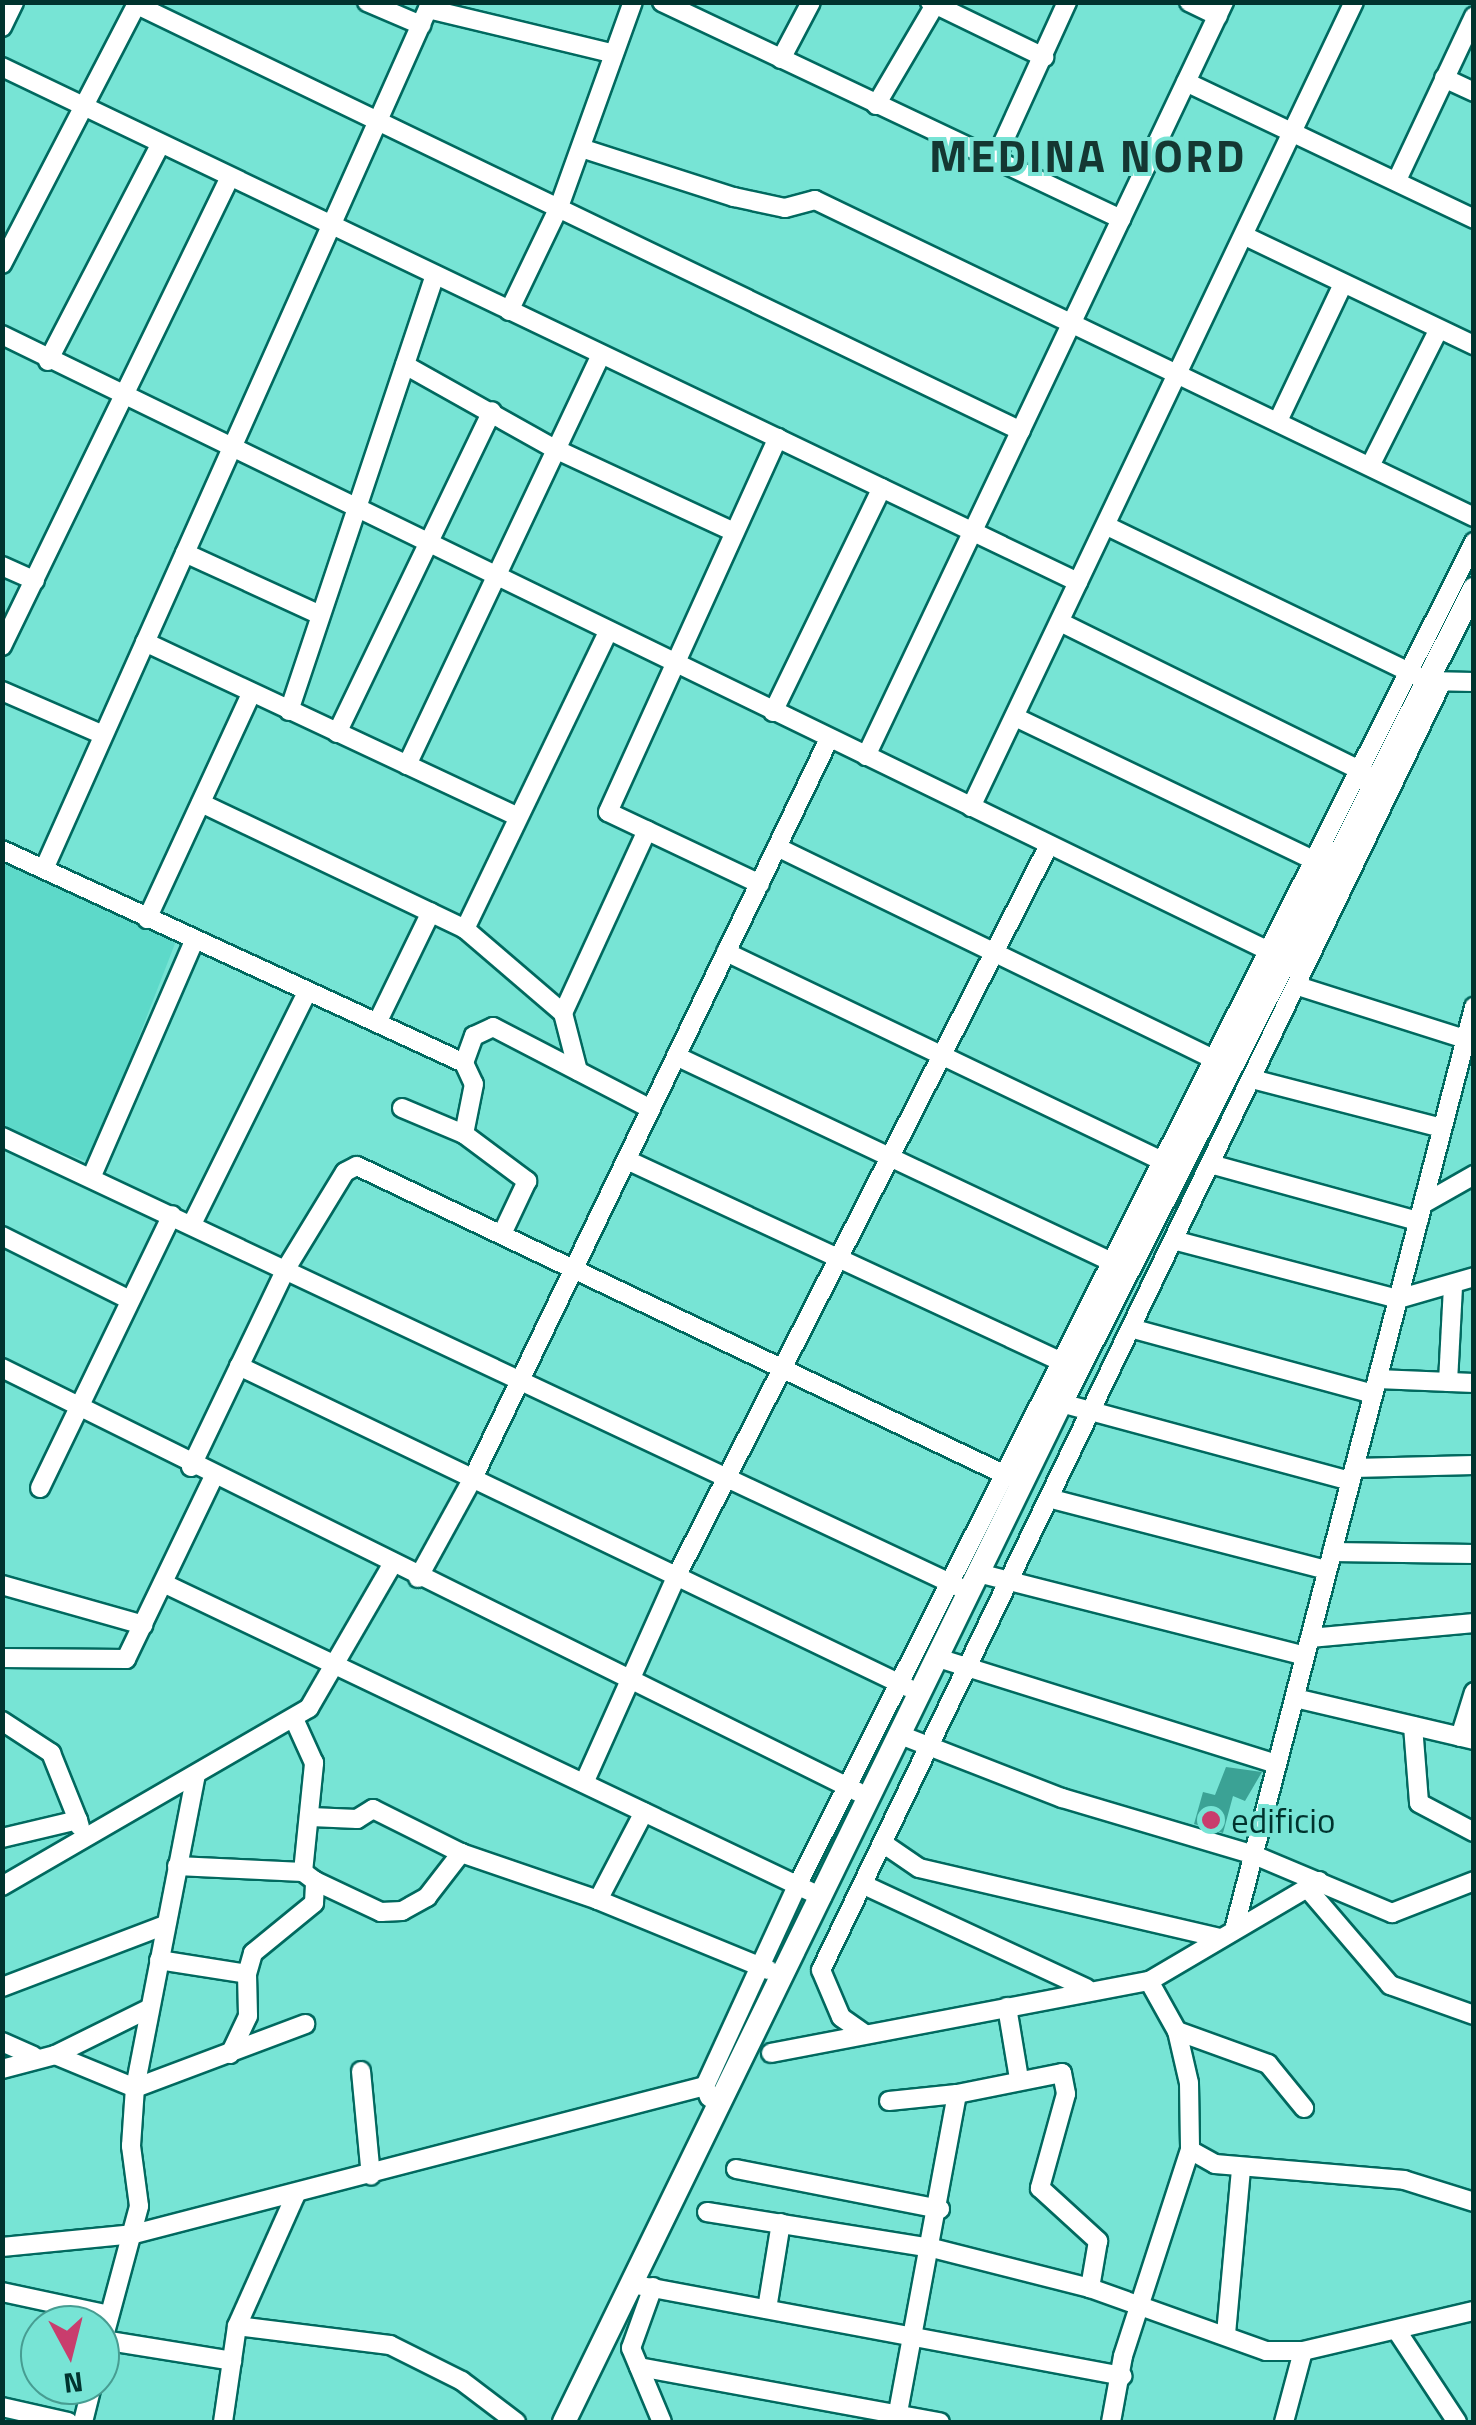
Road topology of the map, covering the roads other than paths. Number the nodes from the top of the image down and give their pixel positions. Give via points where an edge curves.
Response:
1 (14, 2) edge
2 (367, 2) edge
3 (634, 2) edge
4 (662, 2) edge
5 (812, 2) edge
6 (1067, 2) edge
7 (1189, 2) edge
8 (1354, 2) edge
9 (137, 4) edge
10 (932, 4) edge
11 (1221, 9) edge
12 (426, 12) edge
13 (1474, 16) edge
14 (2, 27) edge
15 (611, 53) junction
16 (1044, 56) junction
17 (781, 59) junction
18 (2, 67) edge
19 (1444, 78) junction
20 (1186, 82) junction
21 (1474, 92) edge
22 (876, 104) junction
23 (88, 108) junction
24 (377, 122) junction
25 (1291, 132) junction
26 (160, 147) junction
27 (581, 148) junction
28 (995, 160) junction
29 (229, 179) junction
30 (1397, 180) junction
31 (560, 207) junction
32 (1474, 219) edge
33 (1121, 220) junction
34 (331, 226) junction
35 (1244, 236) junction
36 (2, 264) edge
37 (435, 275) junction
38 (1344, 284) junction
39 (509, 311) junction
40 (1068, 325) junction
41 (1440, 329) junction
42 (2, 335) edge
43 (1474, 345) edge
44 (601, 354) junction
45 (48, 361) junction
46 (405, 365) junction
47 (1176, 374) junction
48 (119, 396) junction
49 (492, 411) junction
50 (1278, 421) junction
51 (1021, 430) junction
52 (778, 438) junction
53 (553, 448) junction
54 (231, 450) junction
55 (1370, 466) junction
56 (882, 488) junction
57 (353, 509) junction
58 (1474, 516) edge
59 (1106, 526) junction
60 (973, 531) junction
61 (734, 532) junction
62 (1474, 542) edge
63 (428, 544) junction
64 (184, 553) junction
65 (2, 566) edge
66 (496, 578) junction
67 (35, 581) junction
68 (1078, 582) junction
69 (1474, 589) edge
70 (316, 613) junction
71 (1060, 622) junction
72 (608, 632) junction
73 (146, 642) junction
74 (2, 646) edge
75 (678, 665) junction
76 (1426, 678) junction
77 (1474, 682) edge
78 (2, 691) edge
79 (252, 694) junction
80 (288, 711) junction
81 (773, 712) junction
82 (1014, 717) junction
83 (337, 732) junction
84 (101, 734) junction
85 (830, 739) junction
86 (866, 756) junction
87 (408, 765) junction
88 (1370, 775) junction
89 (202, 803) junction
90 (972, 807) junction
91 (515, 815) junction
92 (647, 830) junction
93 (1049, 845) junction
94 (777, 847) junction
95 (2, 850) edge
96 (1314, 860) junction
97 (44, 869) junction
98 (760, 884) junction
99 (431, 912) junction
100 (146, 919) junction
101 (465, 929) junction
102 (194, 941) junction
103 (726, 952) junction
104 (993, 952) junction
105 (1276, 955) junction
106 (1300, 987) junction
107 (307, 992) junction
108 (1474, 1007) edge
109 (563, 1013) junction
110 (377, 1024) junction
111 (1465, 1039) junction
112 (940, 1054) junction
113 (676, 1056) junction
114 (1214, 1059) junction
115 (464, 1063) junction
116 (1466, 1063) edge
117 (578, 1072) junction
118 (1256, 1080) junction
119 (402, 1108) dead end
120 (651, 1109) junction
121 (1442, 1128) junction
122 (464, 1134) junction
123 (2, 1138) edge
124 (890, 1157) junction
125 (626, 1160) junction
126 (1163, 1161) junction
127 (1214, 1165) junction
128 (1474, 1175) edge
129 (90, 1178) junction
130 (1420, 1213) junction
131 (172, 1215) junction
132 (192, 1224) junction
133 (502, 1234) junction
134 (2, 1236) edge
135 (1177, 1241) junction
136 (838, 1258) junction
137 (1121, 1266) junction
138 (288, 1267) junction
139 (573, 1271) junction
140 (1474, 1277) edge
141 (1452, 1285) junction
142 (1398, 1299) junction
143 (130, 1300) junction
144 (1134, 1329) junction
145 (1070, 1365) junction
146 (239, 1366) junction
147 (2, 1368) edge
148 (784, 1370) junction
149 (521, 1379) junction
150 (1448, 1382) junction
151 (1474, 1382) edge
152 (1375, 1387) junction
153 (1060, 1403) junction
154 (77, 1408) junction
155 (1093, 1415) junction
156 (1474, 1465) edge
157 (190, 1466) junction
158 (1352, 1475) junction
159 (213, 1478) junction
160 (473, 1478) junction
161 (1014, 1479) junction
162 (729, 1480) junction
163 (40, 1488) dead end
164 (1052, 1498) junction
165 (1474, 1554) edge
166 (1330, 1561) junction
167 (393, 1563) junction
168 (676, 1577) junction
169 (418, 1578) junction
170 (164, 1583) junction
171 (966, 1583) junction
172 (1011, 1583) junction
173 (2, 1585) edge
174 (1474, 1624) edge
175 (143, 1626) junction
176 (1308, 1647) junction
177 (2, 1658) edge
178 (938, 1658) junction
179 (970, 1669) junction
180 (338, 1670) junction
181 (630, 1683) junction
182 (910, 1688) junction
183 (1474, 1692) edge
184 (1294, 1698) junction
185 (294, 1719) junction
186 (2, 1722) edge
187 (1412, 1726) junction
188 (900, 1735) junction
189 (1467, 1739) edge
190 (930, 1752) junction
191 (1277, 1764) junction
192 (196, 1778) junction
193 (584, 1783) junction
194 (858, 1792) junction
195 (644, 1812) junction
196 (311, 1818) junction
197 (80, 1829) junction
198 (1474, 1832) edge
199 (2, 1838) edge
200 (884, 1844) junction
201 (461, 1853) junction
202 (1254, 1855) junction
203 (177, 1866) junction
204 (309, 1876) junction
205 (1474, 1882) edge
206 (798, 1884) junction
207 (864, 1885) junction
208 (1313, 1885) junction
209 (2, 1886) edge
210 (822, 1897) junction
211 (598, 1900) junction
212 (165, 1925) junction
213 (1228, 1932) junction
214 (159, 1960) junction
215 (760, 1964) junction
216 (247, 1974) junction
217 (782, 1977) junction
218 (1149, 1980) junction
219 (2, 1987) edge
220 (1086, 1988) junction
221 (1008, 2007) junction
222 (150, 2008) junction
223 (1474, 2015) edge
224 (305, 2024) dead end
225 (1177, 2031) junction
226 (865, 2034) junction
227 (2, 2042) edge
228 (771, 2053) dead end
229 (55, 2054) junction
230 (230, 2054) junction
231 (33, 2056) junction
232 (2, 2069) edge
233 (361, 2071) dead end
234 (1019, 2079) junction
235 (705, 2086) junction
236 (136, 2088) junction
237 (957, 2094) junction
238 (889, 2100) dead end
239 (1304, 2108) dead end
240 (715, 2116) junction
241 (1190, 2150) junction
242 (736, 2168) dead end
243 (1241, 2168) junction
244 (371, 2176) junction
245 (296, 2194) junction
246 (1474, 2202) edge
247 (940, 2209) junction
248 (708, 2212) dead end
249 (781, 2223) junction
250 (134, 2234) junction
251 (2, 2247) edge
252 (932, 2248) junction
253 (642, 2285) junction
254 (1090, 2288) junction
255 (2, 2292) edge
256 (62, 2305) edge
257 (112, 2305) edge
258 (1142, 2305) junction
259 (767, 2309) junction
260 (1474, 2310) edge
261 (237, 2326) junction
262 (1397, 2331) junction
263 (1226, 2334) junction
264 (916, 2338) junction
265 (120, 2348) edge
266 (1304, 2351) junction
267 (232, 2362) junction
268 (639, 2367) junction
269 (1122, 2376) junction
270 (2, 2406) edge
271 (897, 2419) edge
272 (68, 2422) edge
273 (223, 2422) edge
274 (516, 2422) edge
275 (564, 2422) edge
276 (662, 2422) edge
277 (940, 2422) edge
278 (1112, 2422) edge
279 (1284, 2422) edge
280 (1457, 2422) edge

1 - 14 street
2 - 12 street
3 - 15 street
4 - 17 street
5 - 17 street
6 - 16 street
7 - 11 street
8 - 25 street
9 - 23 street
9 - 24 street
10 - 16 street
10 - 22 street
11 - 20 street
12 - 15 street
12 - 24 street
13 - 19 street
15 - 27 street
16 - 28 street
17 - 22 street
18 - 23 street
19 - 21 street
19 - 30 street
20 - 25 street
20 - 33 street
22 - 28 street
23 - 26 street
23 - 36 street
24 - 31 street
24 - 34 street
25 - 30 street
25 - 35 street
26 - 29 street
26 - 45 street
27 - 31 street
27 - 40 street via 734,197 784,208 814,200
28 - 33 street
29 - 34 street
29 - 48 street
30 - 32 street
31 - 39 street
31 - 51 street
33 - 40 street
34 - 37 street
34 - 54 street
35 - 38 street
35 - 47 street
37 - 39 street
37 - 46 street
38 - 41 street
38 - 50 street
39 - 44 street
40 - 47 street
40 - 51 street
41 - 43 street
41 - 55 street
42 - 45 street
44 - 52 street
44 - 53 street
45 - 48 street
46 - 49 street
46 - 57 street
47 - 50 street
47 - 59 street
48 - 54 street
48 - 67 street
49 - 53 street
49 - 63 street
50 - 55 street
51 - 60 street
52 - 56 street
52 - 61 street
53 - 61 street
53 - 66 street
54 - 57 street
54 - 64 street
55 - 58 street
56 - 60 street
56 - 81 street
57 - 63 street
57 - 70 street
59 - 68 street
59 - 76 street
60 - 68 street
60 - 86 street
61 - 75 street
62 - 76 street
63 - 66 street
63 - 83 street
64 - 70 street
64 - 73 street
65 - 67 street
66 - 72 street
66 - 87 street
67 - 74 street
68 - 71 street
69 - 76 street
70 - 80 street
71 - 82 street
71 - 88 street
72 - 75 street
72 - 91 street
73 - 79 street
73 - 84 street
75 - 81 street
75 - 92 street via 608,812
76 - 77 street
76 - 88 street
76 - 106 street
78 - 84 street
79 - 80 street
79 - 89 street
80 - 83 street
81 - 85 street
82 - 90 street
82 - 96 street
83 - 87 street
84 - 97 street
85 - 86 street
85 - 94 street
86 - 90 street
87 - 91 street
88 - 96 street
88 - 105 street
89 - 99 street
89 - 100 street
90 - 93 street
91 - 101 street
92 - 98 street
92 - 109 street
93 - 104 street
93 - 105 street
94 - 98 street
94 - 104 street
95 - 97 street
96 - 105 street
97 - 100 street
98 - 103 street
99 - 101 street
99 - 110 street
100 - 102 street
101 - 109 street
102 - 107 street
102 - 129 street
103 - 112 street
103 - 113 street
104 - 112 street
104 - 114 street
105 - 114 street
105 - 137 street
106 - 111 street
106 - 118 street
107 - 110 street
107 - 132 street
108 - 111 street
109 - 117 street
110 - 115 street
111 - 116 street
112 - 124 street
112 - 126 street
113 - 120 street
113 - 124 street
114 - 126 street
115 - 117 street via 474,1036 493,1027
115 - 122 street via 474,1084
116 - 121 street
117 - 120 street
118 - 121 street
118 - 127 street
119 - 122 street
120 - 125 street
121 - 130 street
122 - 133 street via 527,1181
123 - 129 street
124 - 136 street
124 - 137 street
125 - 136 street
125 - 139 street
126 - 137 street
127 - 130 street
127 - 135 street
128 - 130 street
129 - 131 street
130 - 142 street
131 - 132 street
131 - 143 street
132 - 138 street
133 - 138 street via 358,1166 345,1172
133 - 139 street
134 - 143 street
135 - 142 street
135 - 144 street
136 - 145 street
136 - 148 street
137 - 145 street
138 - 146 street
138 - 149 street
139 - 148 street
139 - 149 street
140 - 141 street
141 - 142 street
141 - 150 street
142 - 152 street
143 - 154 street
144 - 152 street
144 - 155 street
145 - 153 street
145 - 161 street
146 - 157 street
146 - 160 street
147 - 154 street
148 - 161 street
148 - 162 street
149 - 160 street
149 - 162 street
150 - 151 street
150 - 152 street
152 - 158 street
153 - 155 street
153 - 161 street
154 - 157 street
154 - 163 street
155 - 158 street
155 - 164 street
156 - 158 street
157 - 159 street
158 - 166 street
159 - 167 street
159 - 170 street
160 - 168 street
160 - 169 street
161 - 171 street
162 - 168 street
162 - 171 street
164 - 166 street
164 - 172 street
165 - 166 street
166 - 176 street
167 - 169 street
167 - 180 street
168 - 181 street
168 - 182 street
169 - 181 street
170 - 175 street
170 - 180 street
171 - 172 street
171 - 178 street
171 - 182 street
172 - 176 street
172 - 179 street
173 - 175 street
174 - 176 street
175 - 177 street via 134,1652 117,1662
176 - 184 street
178 - 179 street
178 - 182 street
179 - 190 street
179 - 191 street
180 - 185 street
180 - 193 street
181 - 193 street
181 - 194 street
182 - 188 street
182 - 194 street
183 - 189 street
184 - 187 street
184 - 191 street
185 - 192 street
185 - 196 street via 314,1763
186 - 197 street via 51,1753
187 - 189 street
187 - 198 street via 1419,1803
188 - 190 street
188 - 194 street
190 - 200 street
190 - 202 street
191 - 202 street
192 - 197 street
192 - 203 street
193 - 195 street
194 - 206 street
194 - 210 street
195 - 206 street
195 - 211 street
196 - 201 street via 357,1819 373,1808
196 - 204 street
197 - 199 street
197 - 209 street
200 - 207 street
200 - 213 street via 919,1868
201 - 204 street via 426,1898 402,1910 381,1912
201 - 211 street
202 - 208 street
202 - 213 street
203 - 204 street
203 - 212 street
204 - 216 street via 312,1907 262,1944
205 - 208 street via 1392,1912
206 - 210 street
206 - 215 street
207 - 220 street
207 - 226 street via 820,1974 841,2017
208 - 213 street
208 - 223 street via 1390,1984
210 - 217 street
211 - 215 street
212 - 214 street
212 - 219 street
213 - 218 street
214 - 216 street
214 - 222 street
215 - 217 street
215 - 235 street
216 - 230 street via 248,2016
217 - 240 street
218 - 220 street
218 - 225 street
220 - 221 street
221 - 226 street
221 - 234 street
222 - 229 street
222 - 236 street
224 - 230 street
225 - 239 street via 1268,2064
225 - 241 street via 1189,2083
226 - 228 street
227 - 231 street
229 - 231 street
229 - 236 street
230 - 236 street
231 - 232 street
233 - 244 street
234 - 237 street
234 - 254 street via 1051,2072 1067,2082 1040,2188 1098,2241
235 - 240 street
235 - 244 street
236 - 250 street
237 - 238 street
237 - 247 street
240 - 253 street
241 - 243 street
241 - 258 street
242 - 247 street
243 - 246 street via 1404,2180
243 - 263 street
244 - 245 street
245 - 250 street
245 - 261 street
247 - 252 street
248 - 249 street
249 - 252 street
249 - 259 street
250 - 251 street
250 - 257 street
252 - 254 street
252 - 264 street
253 - 259 street
253 - 268 street via 630,2348
253 - 275 street
254 - 258 street
255 - 256 street
258 - 263 street
258 - 269 street
259 - 264 street
260 - 262 street
261 - 267 street
261 - 274 street via 390,2346 462,2381
262 - 266 street
262 - 280 street
263 - 266 street via 1266,2351
264 - 269 street
264 - 271 street
265 - 267 street
266 - 279 street
267 - 273 street
268 - 271 street
268 - 276 street
269 - 278 street
270 - 272 street
271 - 277 street

